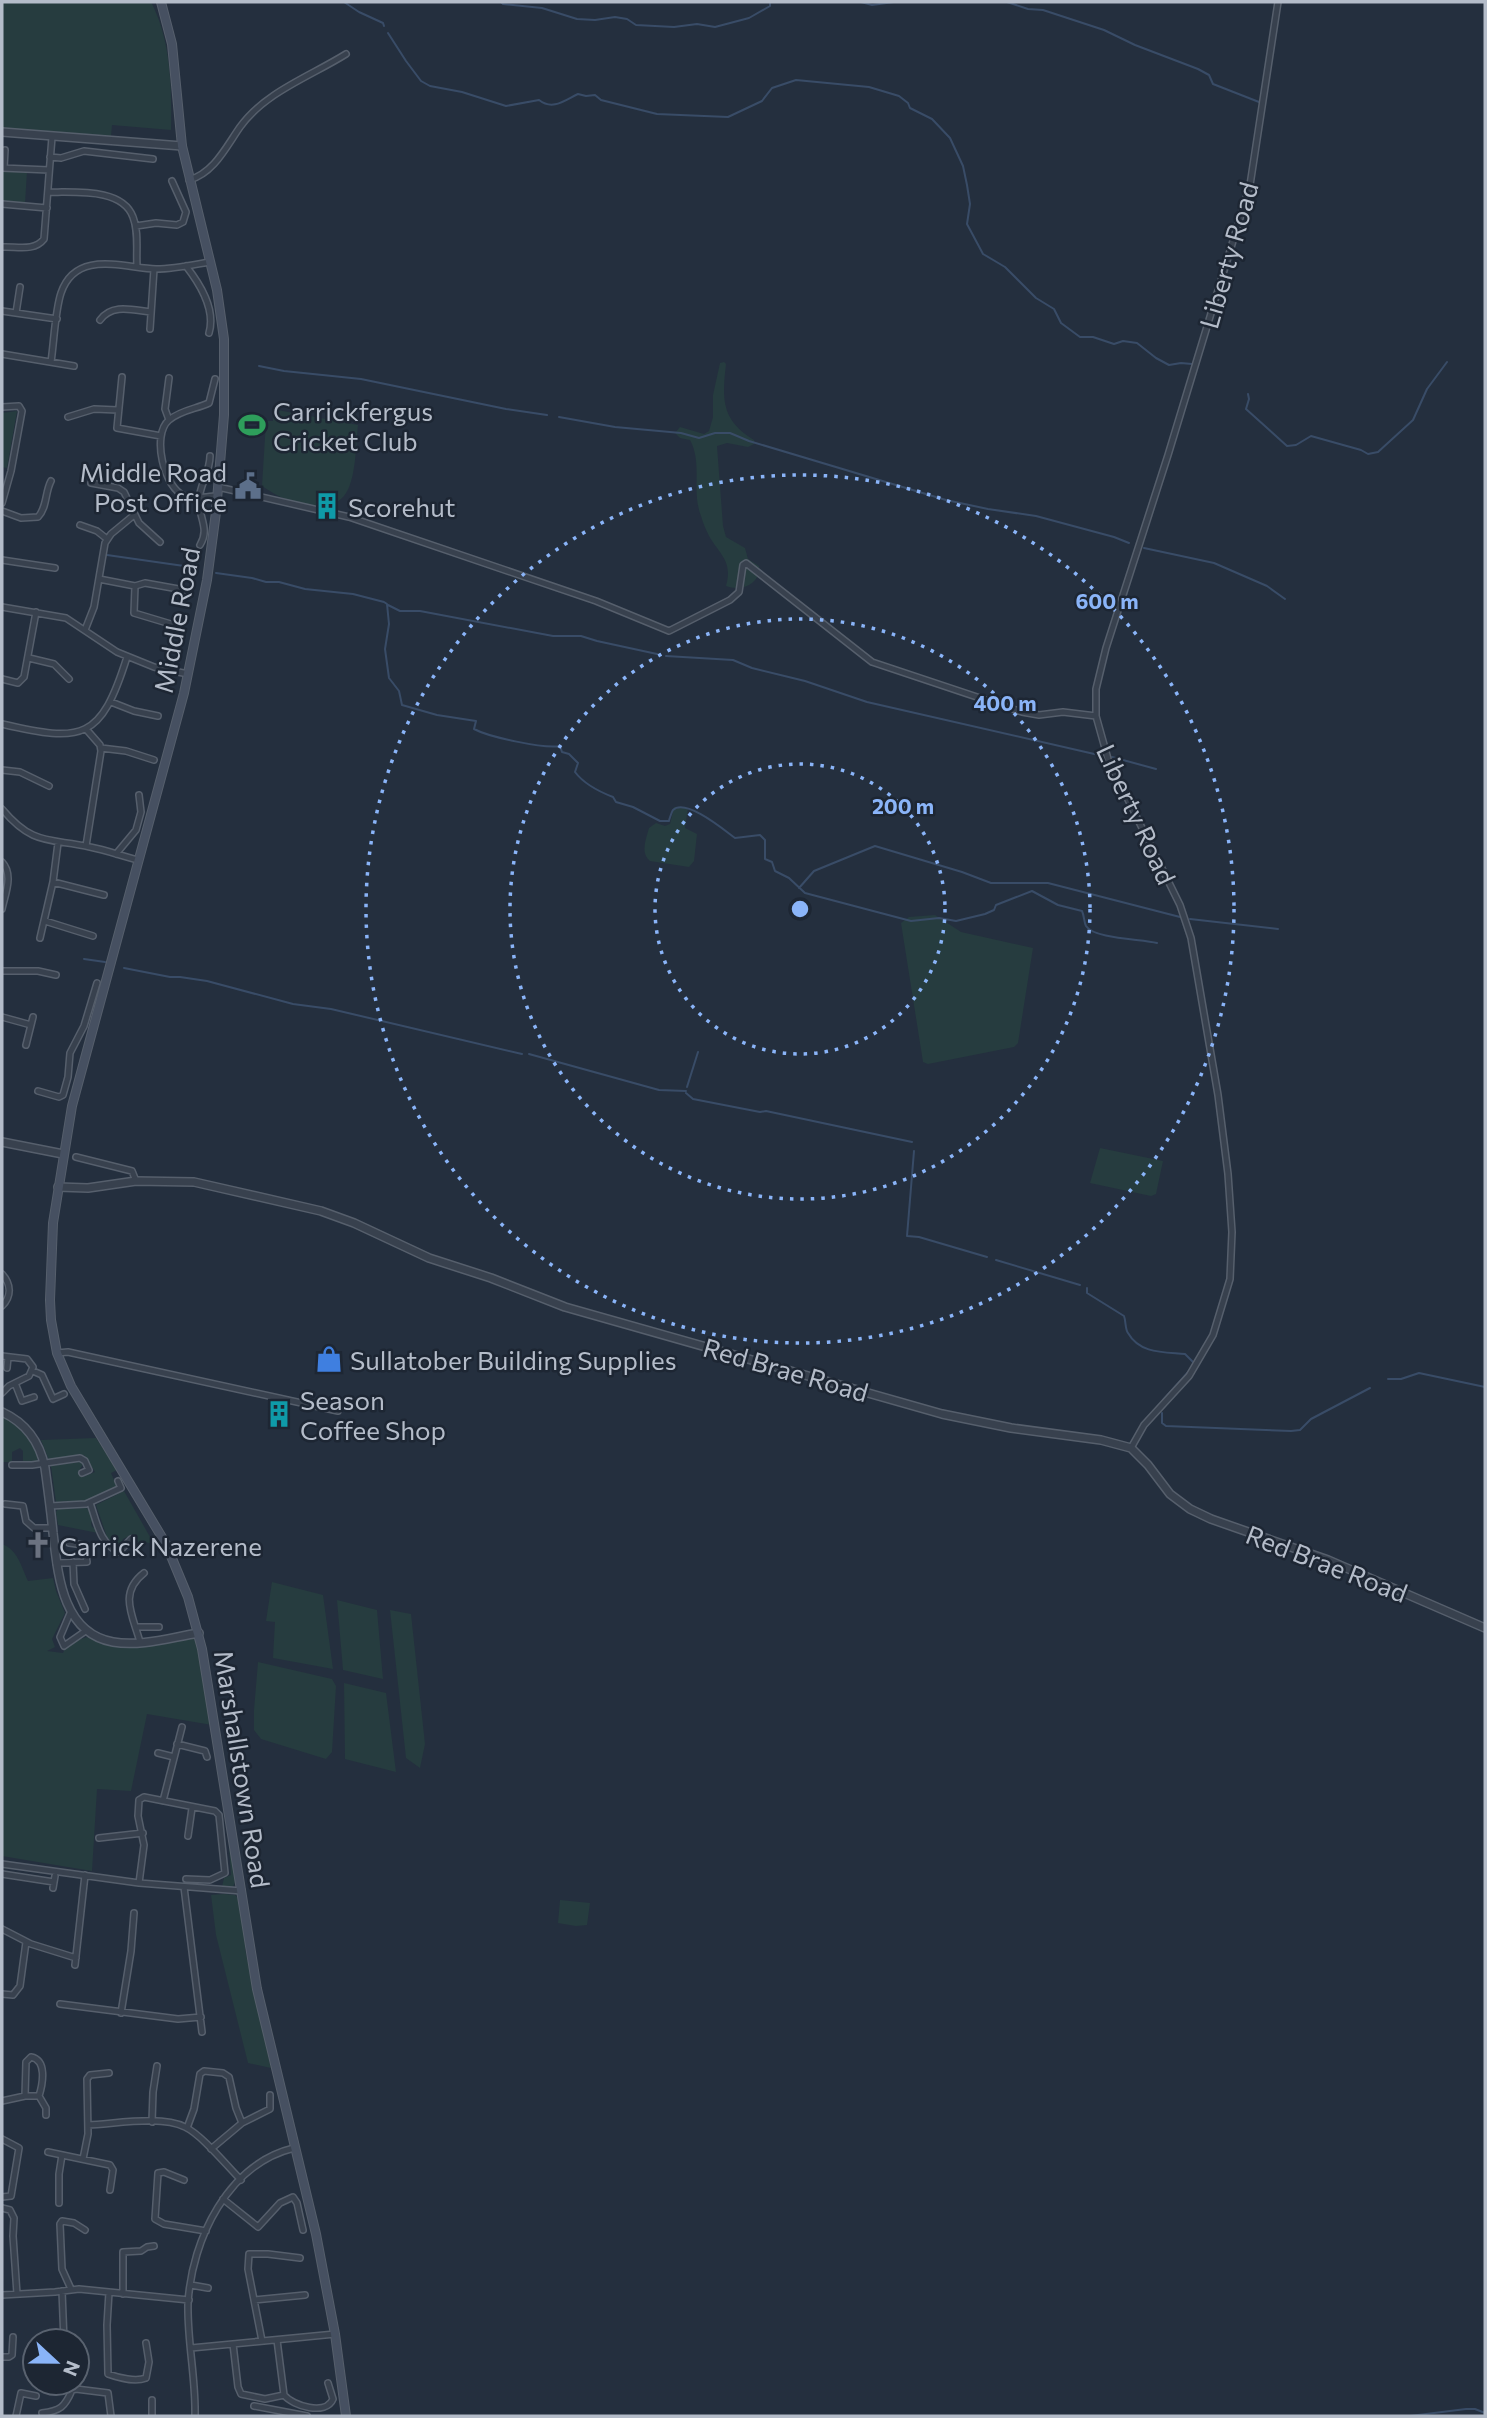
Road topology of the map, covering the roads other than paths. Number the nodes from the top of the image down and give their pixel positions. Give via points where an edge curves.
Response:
1 (160, 2) edge
2 (1278, 2) edge
3 (346, 54) dead end
4 (2, 132) edge
5 (52, 137) junction
6 (182, 146) junction
7 (5, 150) dead end
8 (50, 157) junction
9 (153, 159) dead end
10 (3, 168) edge
11 (50, 170) junction
12 (189, 180) junction
13 (172, 181) dead end
14 (48, 192) junction
15 (2, 205) edge
16 (47, 208) junction
17 (136, 226) junction
18 (2, 247) edge
19 (209, 262) junction
20 (137, 266) junction
21 (186, 266) junction
22 (154, 269) junction
23 (20, 287) dead end
24 (2, 311) edge
25 (151, 312) junction
26 (16, 313) junction
27 (57, 319) junction
28 (100, 320) dead end
29 (150, 329) dead end
30 (209, 333) dead end
31 (2, 355) edge
32 (51, 362) junction
33 (74, 366) dead end
34 (122, 377) dead end
35 (169, 378) dead end
36 (215, 379) dead end
37 (2, 407) edge
38 (118, 410) junction
39 (68, 417) dead end
40 (169, 420) junction
41 (161, 436) junction
42 (210, 456) dead end
43 (51, 481) dead end
44 (90, 483) dead end
45 (4, 486) edge
46 (218, 492) junction
47 (199, 497) junction
48 (2, 503) edge
49 (2, 510) edge
50 (134, 515) junction
51 (80, 525) dead end
52 (107, 539) junction
53 (160, 542) dead end
54 (200, 545) dead end
55 (2, 560) edge
56 (55, 568) dead end
57 (99, 579) junction
58 (135, 586) junction
59 (184, 590) dead end
60 (2, 607) edge
61 (36, 612) junction
62 (174, 625) dead end
63 (85, 630) junction
64 (127, 657) junction
65 (29, 658) junction
66 (188, 674) junction
67 (2, 678) edge
68 (69, 679) dead end
69 (111, 702) junction
70 (158, 716) dead end
71 (1096, 716) junction
72 (2, 724) edge
73 (86, 729) junction
74 (101, 748) junction
75 (154, 760) dead end
76 (2, 770) edge
77 (49, 786) dead end
78 (139, 795) dead end
79 (2, 809) edge
80 (58, 843) junction
81 (86, 846) junction
82 (116, 854) junction
83 (138, 860) junction
84 (2, 862) edge
85 (53, 882) junction
86 (104, 895) dead end
87 (2, 909) edge
88 (45, 921) junction
89 (93, 936) dead end
90 (40, 938) dead end
91 (2, 971) edge
92 (55, 975) dead end
93 (97, 983) dead end
94 (2, 1017) edge
95 (33, 1017) dead end
96 (31, 1024) junction
97 (26, 1045) dead end
98 (70, 1053) junction
99 (84, 1056) junction
100 (38, 1091) dead end
101 (2, 1142) edge
102 (63, 1154) junction
103 (76, 1157) dead end
104 (136, 1181) junction
105 (58, 1187) junction
106 (2, 1273) edge
107 (2, 1306) edge
108 (57, 1353) junction
109 (5, 1356) edge
110 (7, 1368) dead end
111 (33, 1371) junction
112 (15, 1383) junction
113 (2, 1393) edge
114 (64, 1394) dead end
115 (34, 1397) dead end
116 (2, 1412) edge
117 (338, 1412) dead end
118 (1131, 1448) junction
119 (44, 1463) junction
120 (12, 1465) dead end
121 (82, 1473) dead end
122 (118, 1481) dead end
123 (90, 1503) junction
124 (5, 1504) dead end
125 (50, 1506) junction
126 (52, 1528) junction
127 (69, 1544) dead end
128 (134, 1545) dead end
129 (73, 1562) junction
130 (56, 1563) junction
131 (144, 1573) dead end
132 (85, 1609) dead end
133 (71, 1611) junction
134 (136, 1627) junction
135 (1485, 1628) edge
136 (154, 1629) dead end
137 (87, 1630) junction
138 (199, 1633) junction
139 (140, 1642) junction
140 (182, 1727) dead end
141 (177, 1744) junction
142 (158, 1754) dead end
143 (174, 1757) junction
144 (207, 1757) dead end
145 (163, 1801) junction
146 (192, 1808) junction
147 (143, 1833) junction
148 (188, 1836) dead end
149 (99, 1838) dead end
150 (2, 1864) edge
151 (2, 1874) edge
152 (85, 1875) junction
153 (186, 1879) dead end
154 (54, 1882) dead end
155 (139, 1883) junction
156 (184, 1887) junction
157 (242, 1891) junction
158 (134, 1913) dead end
159 (2, 1929) edge
160 (26, 1942) junction
161 (76, 1958) junction
162 (75, 1965) dead end
163 (2, 1994) edge
164 (60, 2004) dead end
165 (121, 2013) junction
166 (201, 2017) junction
167 (202, 2032) dead end
168 (157, 2066) dead end
169 (109, 2074) dead end
170 (270, 2095) dead end
171 (25, 2096) junction
172 (39, 2096) junction
173 (2, 2101) edge
174 (46, 2115) dead end
175 (152, 2122) junction
176 (242, 2123) junction
177 (88, 2125) junction
178 (187, 2128) junction
179 (2, 2139) edge
180 (294, 2148) junction
181 (211, 2150) junction
182 (48, 2151) dead end
183 (62, 2155) junction
184 (83, 2159) junction
185 (184, 2180) dead end
186 (241, 2180) junction
187 (110, 2190) dead end
188 (2, 2197) edge
189 (223, 2199) junction
190 (59, 2203) dead end
191 (2, 2208) edge
192 (85, 2230) dead end
193 (303, 2230) dead end
194 (206, 2231) junction
195 (154, 2246) dead end
196 (300, 2258) dead end
197 (191, 2285) junction
198 (208, 2288) dead end
199 (73, 2289) junction
200 (62, 2291) junction
201 (109, 2292) junction
202 (17, 2294) junction
203 (123, 2294) junction
204 (2, 2295) edge
205 (305, 2295) dead end
206 (254, 2300) junction
207 (188, 2301) junction
208 (63, 2305) junction
209 (64, 2327) edge
210 (335, 2334) junction
211 (13, 2337) dead end
212 (277, 2340) junction
213 (262, 2341) junction
214 (146, 2343) dead end
215 (233, 2344) junction
216 (191, 2348) junction
217 (2, 2357) edge
218 (328, 2383) dead end
219 (91, 2391) edge
220 (21, 2394) edge
221 (284, 2395) junction
222 (70, 2397) edge
223 (152, 2400) dead end
224 (254, 2406) dead end
225 (42, 2413) dead end
226 (59, 2414) edge
227 (296, 2415) edge
228 (16, 2416) edge
229 (111, 2416) edge
230 (152, 2416) edge
231 (195, 2416) edge
232 (307, 2416) edge
233 (346, 2416) edge

1 - 6 main road, Middle Road via 172,44
2 - 71 street, Liberty Road via 1250,185 1105,648 1096,689
3 - 12 street via 260,106 216,161
4 - 5 street
5 - 6 street
5 - 8 street
6 - 12 main road, Middle Road
7 - 10 street
8 - 9 street via 86,151
8 - 11 street
10 - 11 street
11 - 14 street
12 - 19 main road, Middle Road
13 - 17 street via 186,212 183,222
14 - 16 street
14 - 17 street via 115,199 127,207
15 - 16 street
16 - 18 street via 40,244
17 - 20 street
19 - 21 street
19 - 46 main road, Middle Road via 220,305 225,356
20 - 22 street
20 - 27 street via 105,263 76,273 63,289
21 - 22 street
21 - 30 street via 204,294
22 - 25 street
23 - 26 street
24 - 26 street
25 - 28 street via 116,309
25 - 29 street
26 - 27 street
27 - 32 street
31 - 32 street
32 - 33 street
34 - 38 street
35 - 40 street via 165,409
36 - 40 street via 209,403
37 - 45 street via 20,407 22,412
38 - 39 street via 94,409
38 - 41 street via 118,430
40 - 41 street
41 - 47 street via 161,458 173,485 185,496
42 - 47 street
43 - 49 street via 38,517 21,518
44 - 50 street via 122,491
45 - 48 street
46 - 47 street
46 - 66 main road, Middle Road
46 - 71 street via 349,517 596,601 669,631 730,600 739,592 746,563 876,664 1022,712
47 - 54 street via 205,529
50 - 52 street
50 - 53 street
51 - 52 street
52 - 57 street
55 - 56 street
57 - 58 street
57 - 63 street
58 - 59 street via 145,583
58 - 62 street via 134,613
60 - 61 street
61 - 63 street via 70,620
61 - 65 street
63 - 64 street
64 - 66 street
64 - 69 street
65 - 67 street via 22,681
65 - 68 street via 52,663
66 - 83 main road, Middle Road
69 - 70 street
69 - 73 street
71 - 118 street, Liberty Road via 1108,759 1180,905 1191,938 1220,1108 1232,1232 1230,1279 1213,1335 1189,1376 1144,1426
72 - 73 street via 53,734
73 - 74 street
74 - 75 street
74 - 81 street
76 - 77 street via 20,772
78 - 82 street via 136,830
79 - 80 street via 33,836
80 - 81 street
80 - 85 street
81 - 82 street
82 - 83 street
83 - 99 main road, Middle Road
84 - 87 street via 8,879
85 - 86 street
85 - 88 street
88 - 89 street
88 - 90 street
91 - 92 street
93 - 98 street
94 - 96 street
95 - 96 street
96 - 97 street
98 - 99 street
98 - 100 street via 62,1096
99 - 102 main road, Middle Road
101 - 102 street
102 - 105 main road, Marshallstown Road
103 - 104 street via 132,1171
104 - 105 street, Red Brae Road
104 - 118 street, Red Brae Road via 219,1186 321,1211 429,1258 586,1313 942,1414
105 - 108 main road, Marshallstown Road via 50,1300
106 - 107 street via 10,1292
108 - 117 street
108 - 138 main road, Marshallstown Road via 83,1409 166,1544
109 - 110 street
109 - 111 street via 29,1360
111 - 112 street
111 - 114 street via 42,1375 53,1399
112 - 113 street
112 - 115 street via 22,1401
116 - 119 street via 28,1431
118 - 135 street, Red Brae Road via 1190,1510 1331,1561
119 - 120 street
119 - 121 street via 81,1459 89,1470
119 - 125 street
122 - 123 street via 121,1488
123 - 125 street
123 - 128 street via 107,1544 118,1552 131,1539
124 - 126 street via 23,1506 26,1521 34,1528
125 - 126 street
126 - 130 street
127 - 129 street via 83,1545 86,1555 87,1562
129 - 130 street
129 - 132 street via 74,1584
130 - 133 street
131 - 134 street via 128,1595
133 - 137 street
133 - 137 street via 60,1637 64,1646
134 - 136 street
134 - 139 street
137 - 139 street via 108,1641
138 - 139 street
138 - 157 main road, Marshallstown Road
140 - 141 street
141 - 143 street
141 - 144 street via 205,1751
142 - 143 street
143 - 145 street
145 - 146 street
145 - 147 street via 141,1799 138,1816
146 - 148 street
146 - 153 street via 219,1814 226,1871 213,1880
147 - 149 street
147 - 155 street
150 - 152 street
151 - 154 street
152 - 155 street
152 - 161 street
155 - 156 street
156 - 157 street
156 - 166 street
157 - 180 main road, Marshallstown Road via 257,1989
158 - 165 street
159 - 160 street
160 - 161 street
160 - 163 street via 17,1992
161 - 162 street
164 - 165 street
165 - 166 street
166 - 167 street
168 - 175 street
169 - 177 street via 87,2077
170 - 176 street via 269,2110
171 - 172 street
171 - 172 street via 26,2062 32,2057 42,2065
171 - 173 street
172 - 174 street
175 - 177 street
175 - 178 street
176 - 178 street via 229,2077 203,2071
176 - 181 street
177 - 184 street
178 - 181 street
179 - 188 street via 19,2148 11,2196
180 - 186 street via 268,2157
180 - 210 main road, Marshallstown Road
181 - 186 street
182 - 183 street
183 - 184 street
183 - 190 street
184 - 187 street via 112,2166
185 - 194 street via 158,2173 155,2219
186 - 189 street
189 - 193 street via 256,2229 292,2197
189 - 194 street
191 - 202 street via 14,2215
192 - 199 street via 67,2221 60,2224 62,2269
194 - 197 street
195 - 203 street via 123,2252
196 - 206 street via 250,2253 247,2262
197 - 198 street
197 - 207 street
199 - 200 street
199 - 201 street
199 - 208 street
200 - 202 street
200 - 208 street
201 - 203 street
201 - 214 street via 108,2374 145,2380 149,2362
202 - 204 street
203 - 207 street
205 - 206 street
206 - 213 street
207 - 216 street
208 - 209 street
210 - 212 street
210 - 233 main road, Marshallstown Road
211 - 217 street via 12,2355
212 - 213 street
212 - 221 street
213 - 215 street
215 - 216 street
215 - 221 street via 240,2393 265,2399
216 - 231 street
218 - 221 street via 333,2399 326,2407 295,2404
219 - 229 street via 108,2393
220 - 228 street
222 - 226 street
223 - 230 street
224 - 227 street
225 - 226 street
227 - 232 street

